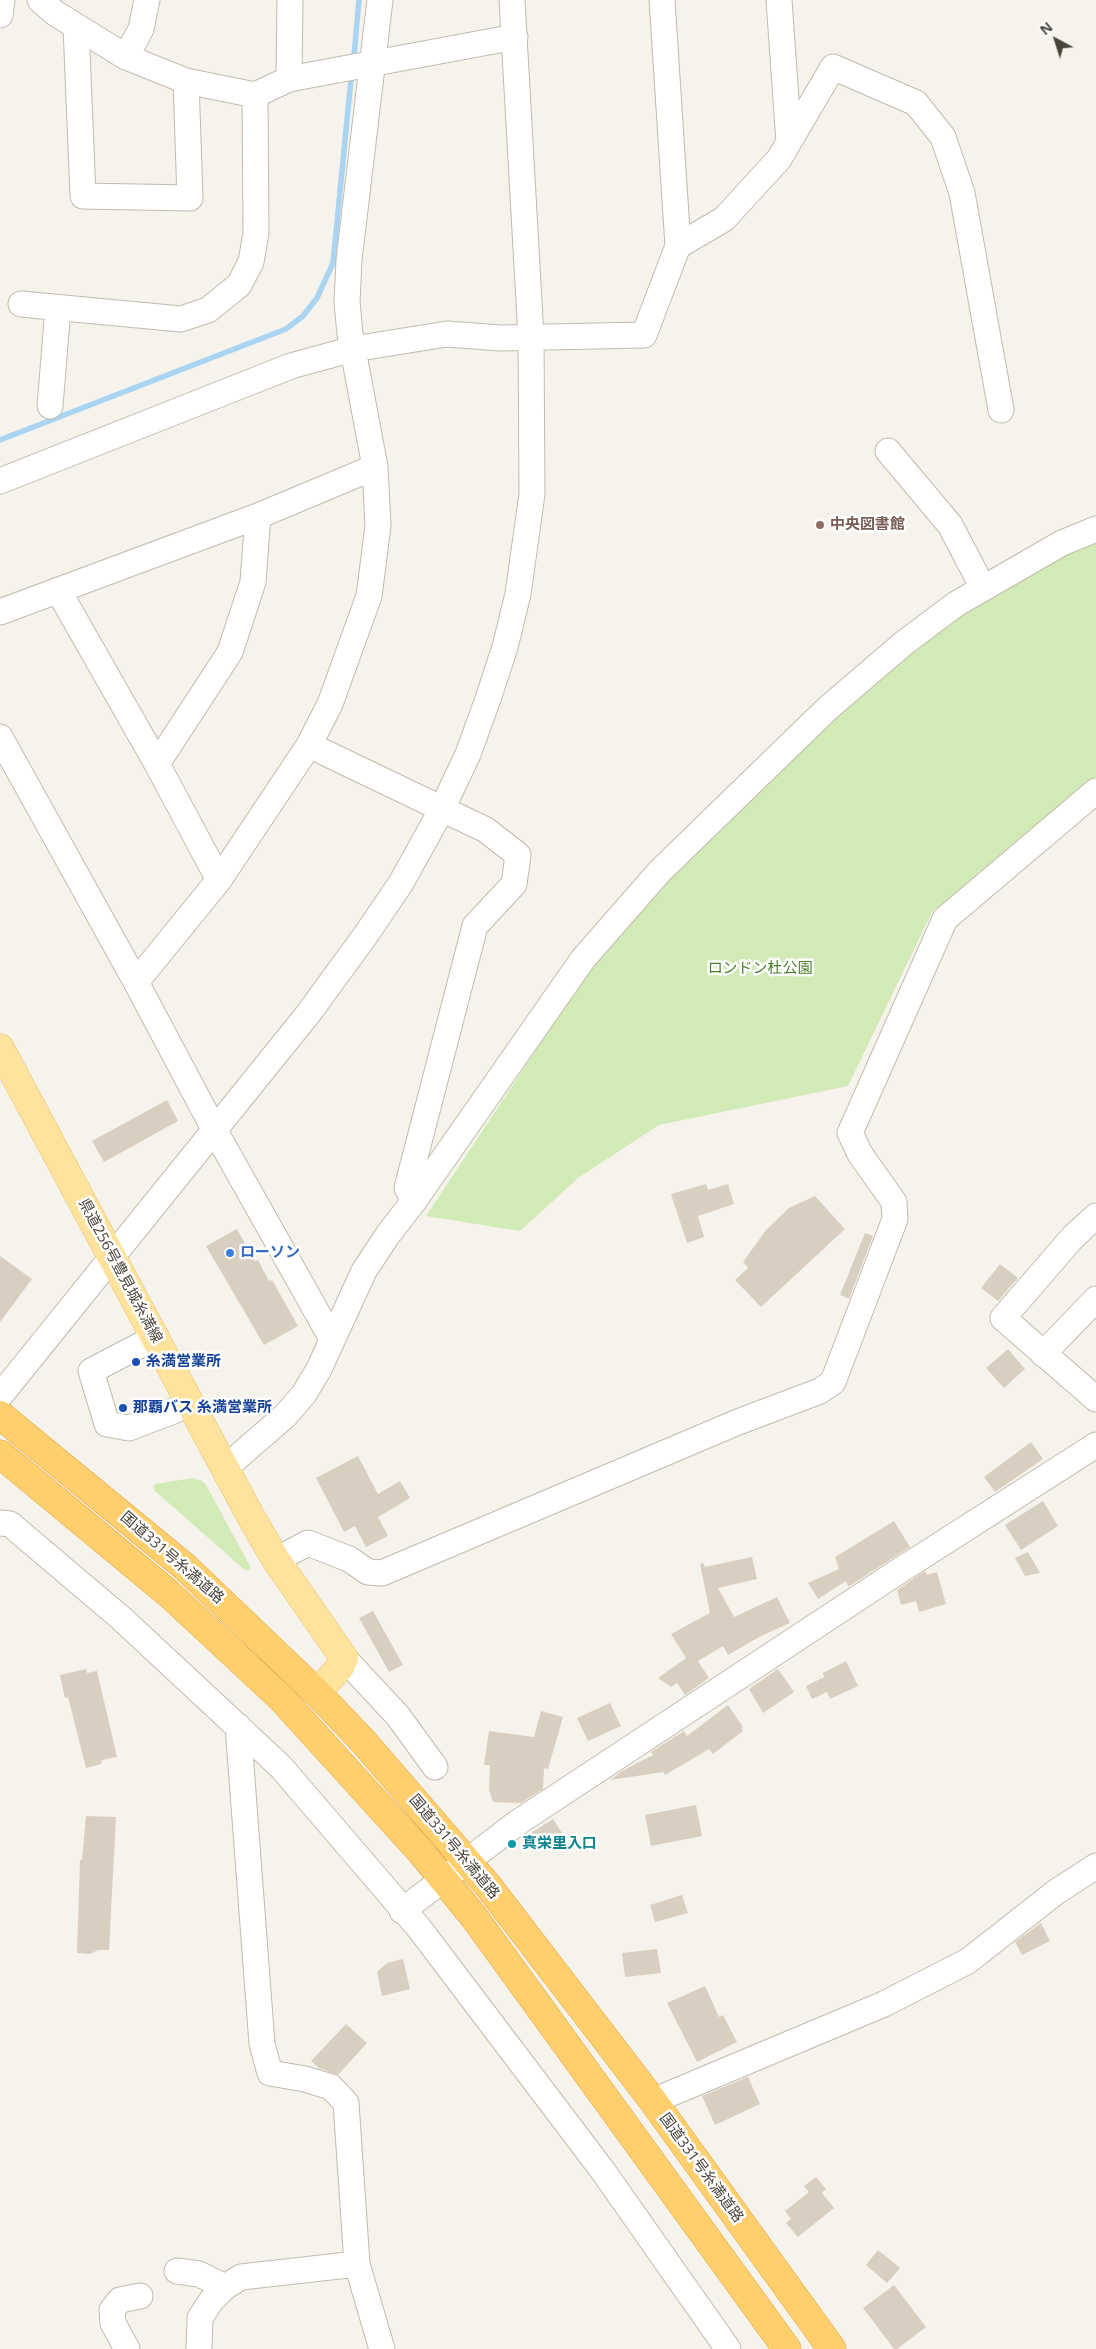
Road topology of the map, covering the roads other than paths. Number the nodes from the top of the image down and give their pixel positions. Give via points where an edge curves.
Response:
1 (2, 0) edge
2 (40, 0) edge
3 (147, 0) edge
4 (290, 0) edge
5 (380, 0) edge
6 (512, 0) edge
7 (662, 0) edge
8 (779, 0) edge
9 (0, 15) edge
10 (76, 26) junction
11 (515, 37) junction
12 (126, 57) junction
13 (372, 63) junction
14 (289, 79) junction
15 (186, 82) junction
16 (255, 95) junction
17 (789, 142) junction
18 (678, 246) junction
19 (21, 304) dead end
20 (58, 308) junction
21 (531, 337) junction
22 (354, 348) junction
23 (50, 406) dead end
24 (1001, 410) dead end
25 (888, 451) dead end
26 (375, 468) junction
27 (0, 481) edge
28 (258, 516) junction
29 (1096, 529) edge
30 (983, 588) junction
31 (58, 590) junction
32 (0, 612) edge
33 (0, 737) edge
34 (309, 745) junction
35 (157, 764) junction
36 (1096, 791) edge
37 (442, 809) junction
38 (219, 880) junction
39 (136, 982) junction
40 (0, 1048) edge
41 (214, 1129) junction
42 (414, 1201) junction
43 (1096, 1216) edge
44 (112, 1256) junction
45 (1096, 1299) edge
46 (156, 1337) junction
47 (332, 1339) junction
48 (1043, 1354) junction
49 (0, 1396) edge
50 (1096, 1399) edge
51 (190, 1402) junction
52 (0, 1415) edge
53 (1096, 1445) edge
54 (0, 1454) edge
55 (225, 1468) junction
56 (0, 1523) edge
57 (276, 1560) junction
58 (344, 1658) junction
59 (317, 1693) junction
60 (238, 1726) junction
61 (435, 1767) dead end
62 (467, 1861) junction
63 (1096, 1866) edge
64 (444, 1879) junction
65 (402, 1911) junction
66 (653, 2101) junction
67 (357, 2264) junction
68 (177, 2271) dead end
69 (225, 2287) junction
70 (140, 2296) dead end
71 (127, 2349) edge
72 (199, 2349) edge
73 (382, 2349) edge
74 (728, 2349) edge
75 (787, 2349) edge
76 (832, 2349) edge

1 - 9 street
2 - 10 street
3 - 12 street via 141,29
4 - 14 street
5 - 13 street
6 - 11 street
7 - 18 street
8 - 17 street
10 - 12 street
10 - 15 street via 82,196 190,198
11 - 13 street
11 - 21 street
12 - 15 street
13 - 14 street
13 - 22 street via 349,260 347,302
14 - 16 street
15 - 16 street
16 - 20 street via 256,233 251,262 239,285 208,310 181,319
17 - 18 street via 780,159 724,219
17 - 24 street via 833,67 916,104 938,130 962,193
18 - 21 street via 644,336
19 - 20 street
20 - 23 street
21 - 22 street via 447,334
21 - 37 street via 532,494 518,594 488,699 468,754
22 - 26 street
22 - 27 street via 265,376
25 - 30 street via 950,525
26 - 28 street
26 - 34 street via 378,526 369,596 330,704
28 - 31 street
28 - 35 street via 253,582 230,652
29 - 30 street via 1062,543
30 - 42 street via 904,643 828,708 660,871 583,959
31 - 32 street
31 - 35 street
33 - 39 street
34 - 37 street
34 - 38 street
35 - 38 street
36 - 57 street via 945,919 850,1133 860,1154 894,1202 895,1219 833,1382 820,1391 738,1422 382,1573 368,1572 349,1559 308,1543
37 - 41 street via 401,882 365,936 308,1014
37 - 42 street via 486,830 518,855 514,884 475,926 407,1188
38 - 39 street
39 - 41 street
40 - 44 main road, 県道256号豊見城糸満線
41 - 44 street
41 - 47 street
42 - 47 street via 364,1271
43 - 48 street via 1073,1237 1003,1318
44 - 46 main road, 県道256号豊見城糸満線
44 - 49 street
45 - 48 street
46 - 51 main road, 県道256号豊見城糸満線
46 - 51 street via 91,1372 107,1424 129,1428
47 - 55 street via 304,1394 285,1416
48 - 50 street
51 - 55 main road, 県道256号豊見城糸満線
52 - 59 highway, 国道331号糸満道路 via 185,1567
53 - 62 street via 517,1822
54 - 64 highway, 国道331号糸満道路 via 168,1593 282,1699
55 - 57 main road, 県道256号豊見城糸満線
56 - 60 street via 10,1524 122,1618
57 - 58 main road, 県道256号豊見城糸満線
58 - 59 main road
58 - 61 street via 398,1716
59 - 62 highway, 国道331号糸満道路
60 - 65 street via 280,1768
60 - 67 street via 262,2044 270,2073 331,2087 346,2103
62 - 64 street
62 - 66 highway, 国道331号糸満道路
63 - 66 street via 1056,1892 968,1961 884,2004
64 - 65 street
64 - 75 highway, 国道331号糸満道路
65 - 74 street via 419,1928 603,2171
66 - 76 highway, 国道331号糸満道路
67 - 69 street via 240,2277
67 - 73 street
68 - 69 street via 199,2274
69 - 72 street via 200,2318
70 - 71 street via 120,2300 112,2310 113,2323

